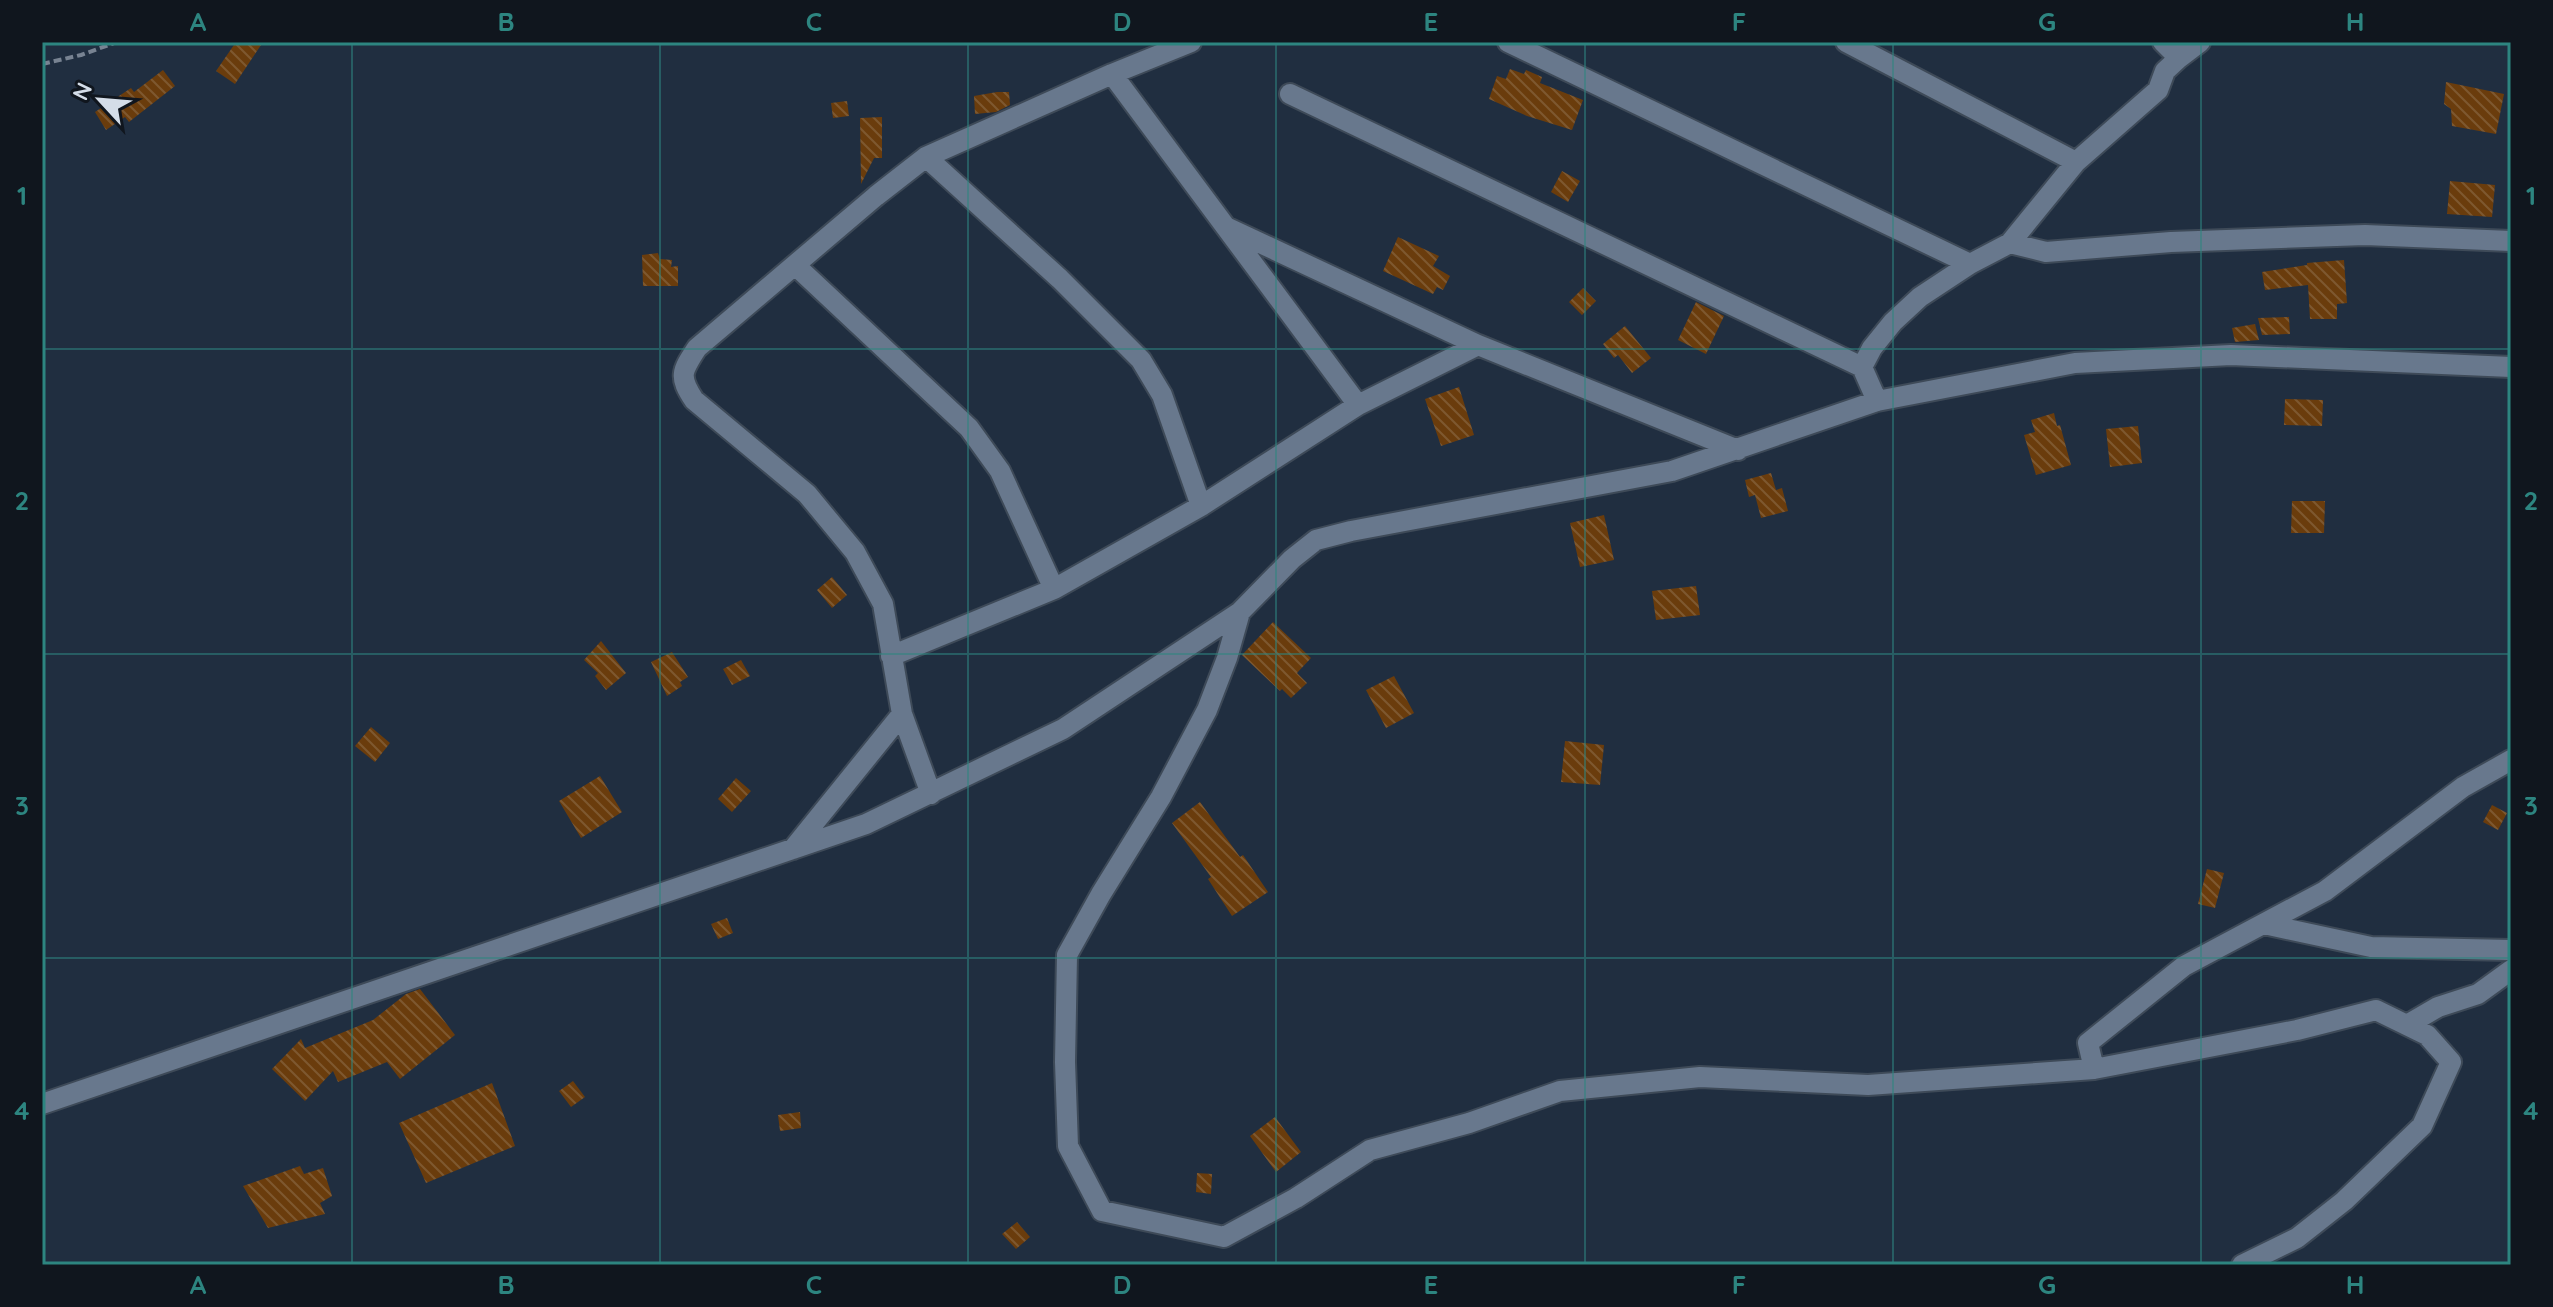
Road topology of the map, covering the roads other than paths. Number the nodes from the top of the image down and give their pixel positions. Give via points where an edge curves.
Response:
1 (1191, 42) edge
2 (1508, 42) edge
3 (1846, 42) edge
4 (2163, 42) edge
5 (2200, 42) edge
6 (2179, 58) junction
7 (1112, 74) junction
8 (1290, 94) dead end
9 (926, 157) junction
10 (2076, 162) junction
11 (1226, 227) junction
12 (2511, 241) edge
13 (2010, 243) junction
14 (1970, 264) junction
15 (795, 265) junction
16 (1478, 345) junction
17 (1862, 367) junction
18 (2511, 367) edge
19 (1877, 401) junction
20 (1358, 405) junction
21 (1738, 450) junction
22 (1201, 506) junction
23 (1054, 589) junction
24 (1240, 612) junction
25 (891, 656) junction
26 (902, 714) junction
27 (2511, 760) edge
28 (931, 794) junction
29 (793, 849) junction
30 (2264, 924) junction
31 (2511, 950) edge
32 (2511, 970) edge
33 (2407, 1025) junction
34 (2094, 1069) junction
35 (42, 1104) edge
36 (2242, 1265) edge

1 - 7 street
2 - 14 street
3 - 10 street
4 - 6 street
5 - 6 street
6 - 10 street via 2165,71 2158,90
7 - 9 street
7 - 11 street
8 - 17 street
9 - 15 street
9 - 22 street via 1141,360 1162,395
10 - 13 street
11 - 16 street
11 - 20 street
12 - 13 street via 2365,235 2046,252
13 - 14 street
14 - 17 street via 1893,322
15 - 23 street via 969,428 1000,471
15 - 25 street via 697,348 683,370 683,384 694,400 807,494 855,552 883,604
16 - 20 street
16 - 21 street
17 - 19 street
18 - 19 street via 2231,355 2075,363
19 - 21 street
20 - 22 street
21 - 24 street via 1672,471 1316,540
22 - 23 street
23 - 25 street
24 - 28 street via 1063,729
24 - 34 street via 1207,710 1067,955 1068,1146 1102,1211 1224,1237 1370,1150 1560,1091 1700,1077 1868,1085
25 - 26 street
26 - 28 street
26 - 29 street
27 - 30 street via 2463,787 2325,891
28 - 29 street
29 - 35 street
30 - 31 street via 2371,947
30 - 34 street via 2184,966 2088,1043
32 - 33 street via 2478,994 2438,1007
33 - 34 street via 2376,1010
33 - 36 street via 2427,1035 2451,1062 2422,1126 2297,1238

